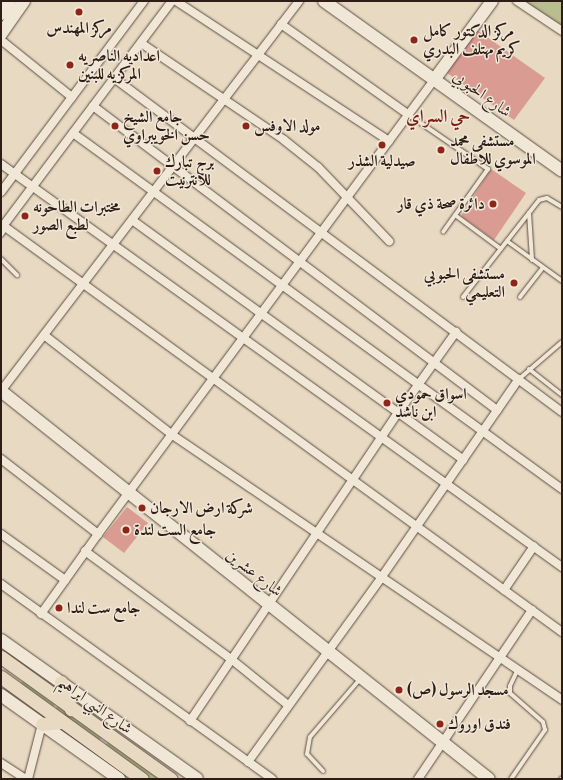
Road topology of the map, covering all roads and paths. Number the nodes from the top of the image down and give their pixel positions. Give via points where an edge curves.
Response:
1 (10, 1) edge
2 (24, 1) edge
3 (144, 1) edge
4 (172, 1) edge
5 (176, 1) edge
6 (299, 1) edge
7 (324, 1) edge
8 (336, 1) edge
9 (492, 1) edge
10 (517, 1) edge
11 (1, 14) edge
12 (281, 24) junction
13 (562, 32) edge
14 (1, 34) edge
15 (1, 40) edge
16 (141, 43) junction
17 (258, 55) junction
18 (437, 77) junction
19 (114, 78) junction
20 (72, 97) junction
21 (224, 100) junction
22 (93, 106) junction
23 (409, 115) junction
24 (73, 133) junction
25 (194, 138) junction
26 (389, 141) junction
27 (562, 162) edge
28 (1, 164) edge
29 (173, 166) junction
30 (562, 171) edge
31 (14, 174) junction
32 (32, 187) junction
33 (1, 192) edge
34 (154, 192) junction
35 (348, 196) junction
36 (562, 207) edge
37 (529, 213) junction
38 (455, 215) junction
39 (132, 220) junction
40 (3, 226) edge
41 (321, 232) junction
42 (444, 232) dead end
43 (1, 235) edge
44 (388, 241) dead end
45 (507, 242) junction
46 (113, 245) junction
47 (500, 249) junction
48 (1, 260) edge
49 (532, 260) junction
50 (300, 262) junction
51 (543, 268) junction
52 (17, 275) dead end
53 (562, 281) edge
54 (83, 284) junction
55 (282, 285) junction
56 (463, 298) dead end
57 (520, 298) dead end
58 (261, 313) junction
59 (456, 332) junction
60 (44, 336) junction
61 (243, 338) junction
62 (562, 342) edge
63 (434, 362) junction
64 (529, 369) junction
65 (213, 378) junction
66 (519, 379) junction
67 (418, 384) junction
68 (1, 391) edge
69 (562, 395) edge
70 (497, 410) junction
71 (562, 412) edge
72 (398, 413) junction
73 (483, 431) junction
74 (172, 434) junction
75 (381, 437) junction
76 (1, 458) edge
77 (463, 460) junction
78 (353, 480) junction
79 (446, 484) junction
80 (562, 489) edge
81 (128, 493) junction
82 (417, 527) junction
83 (316, 533) junction
84 (1, 534) edge
85 (98, 534) junction
86 (534, 546) junction
87 (85, 551) junction
88 (562, 567) edge
89 (381, 578) junction
90 (65, 580) junction
91 (1, 584) edge
92 (504, 590) junction
93 (269, 605) junction
94 (532, 610) junction
95 (41, 614) junction
96 (560, 627) edge
97 (1, 640) edge
98 (327, 651) junction
99 (1, 656) edge
100 (498, 658) junction
101 (232, 659) junction
102 (517, 671) junction
103 (1, 677) edge
104 (361, 678) junction
105 (61, 682) junction
106 (1, 695) edge
107 (562, 700) edge
108 (288, 705) junction
109 (71, 709) junction
110 (190, 721) junction
111 (61, 722) junction
112 (42, 724) junction
113 (442, 742) junction
114 (248, 762) junction
115 (1, 763) edge
116 (323, 771) dead end
117 (127, 773) edge
118 (27, 779) edge
119 (118, 779) edge
120 (142, 779) edge
121 (171, 779) edge
122 (197, 779) edge
123 (272, 779) edge
124 (418, 779) edge
125 (489, 779) edge
126 (511, 779) edge

1 - 11 street
2 - 14 street
3 - 20 street
4 - 16 street
5 - 17 street
6 - 12 street
7 - 18 street, شارع الحبوبي
8 - 18 street, شارع الحبوبي
9 - 18 street
10 - 13 street
12 - 17 street
12 - 23 street
15 - 20 street
16 - 19 street
16 - 21 street
17 - 21 street
17 - 26 street
18 - 23 street
18 - 27 street, شارع الحبوبي
18 - 30 street, شارع الحبوبي
19 - 22 street
19 - 25 street
20 - 31 street
21 - 25 street
21 - 35 street via 284,140 318,167
22 - 24 street
22 - 29 street
23 - 26 street
23 - 38 lane via 488,169
24 - 32 street
24 - 34 street
25 - 29 street
25 - 41 street
26 - 35 street
28 - 31 street
29 - 34 street
29 - 50 street
31 - 32 street
31 - 33 street
32 - 40 street
32 - 46 street
34 - 39 street
34 - 55 street
35 - 41 street
35 - 44 street
36 - 37 lane via 552,200 542,198
37 - 45 lane
37 - 49 lane
38 - 42 lane
38 - 47 lane
39 - 46 street
39 - 58 street
40 - 43 lane
40 - 54 street
41 - 50 street
41 - 59 street
45 - 47 lane
45 - 49 lane
46 - 54 street
46 - 61 street
47 - 56 lane
48 - 52 lane
49 - 51 lane
50 - 55 street
50 - 63 street
51 - 53 lane
51 - 57 lane
54 - 60 street
54 - 65 street
55 - 58 street
55 - 67 street
58 - 61 street
58 - 72 street
59 - 63 street
59 - 66 street
60 - 68 street
60 - 74 street
61 - 65 street
61 - 75 street
62 - 64 lane via 554,352
63 - 67 street
63 - 70 street
64 - 66 lane
64 - 69 lane
65 - 74 street
65 - 78 street
66 - 70 street
66 - 71 street
67 - 72 street
67 - 73 street
68 - 81 street, شارع عشرين
70 - 73 street
72 - 75 street
72 - 77 street
73 - 77 street
73 - 80 street
74 - 81 street
74 - 83 street
75 - 78 street
75 - 79 street
76 - 85 street
77 - 79 street
78 - 82 street
78 - 83 street
79 - 82 street
79 - 86 street
81 - 85 street
81 - 93 street, شارع عشرين
82 - 89 street
82 - 92 street
83 - 89 street
83 - 93 street
84 - 90 street
85 - 87 street
86 - 88 street
86 - 92 street
87 - 90 street
87 - 101 street
89 - 98 street
89 - 100 street
90 - 95 street
91 - 95 street
92 - 94 street
93 - 98 street, شارع عشرين
93 - 101 street
94 - 96 street
94 - 100 street
95 - 110 street
97 - 105 street
98 - 104 street, شارع عشرين
98 - 108 street
99 - 109 main road, شارع النبي ابراهيم
100 - 102 street
100 - 113 street
101 - 108 street
101 - 110 street
102 - 107 street
102 - 126 lane via 510,686 510,693 543,722 545,730
103 - 111 main road, شارع النبي ابراهيم
104 - 113 street, شارع عشرين
104 - 116 lane via 310,737 307,754
105 - 109 main road
105 - 122 street
106 - 112 street
108 - 114 street
109 - 121 main road, شارع النبي ابراهيم
110 - 114 street
111 - 112 main road
111 - 117 main road, شارع النبي ابراهيم
112 - 118 street
112 - 119 street
113 - 124 street
113 - 125 street, شارع عشرين
114 - 123 street
115 - 118 street
117 - 120 main road, شارع النبي ابراهيم

